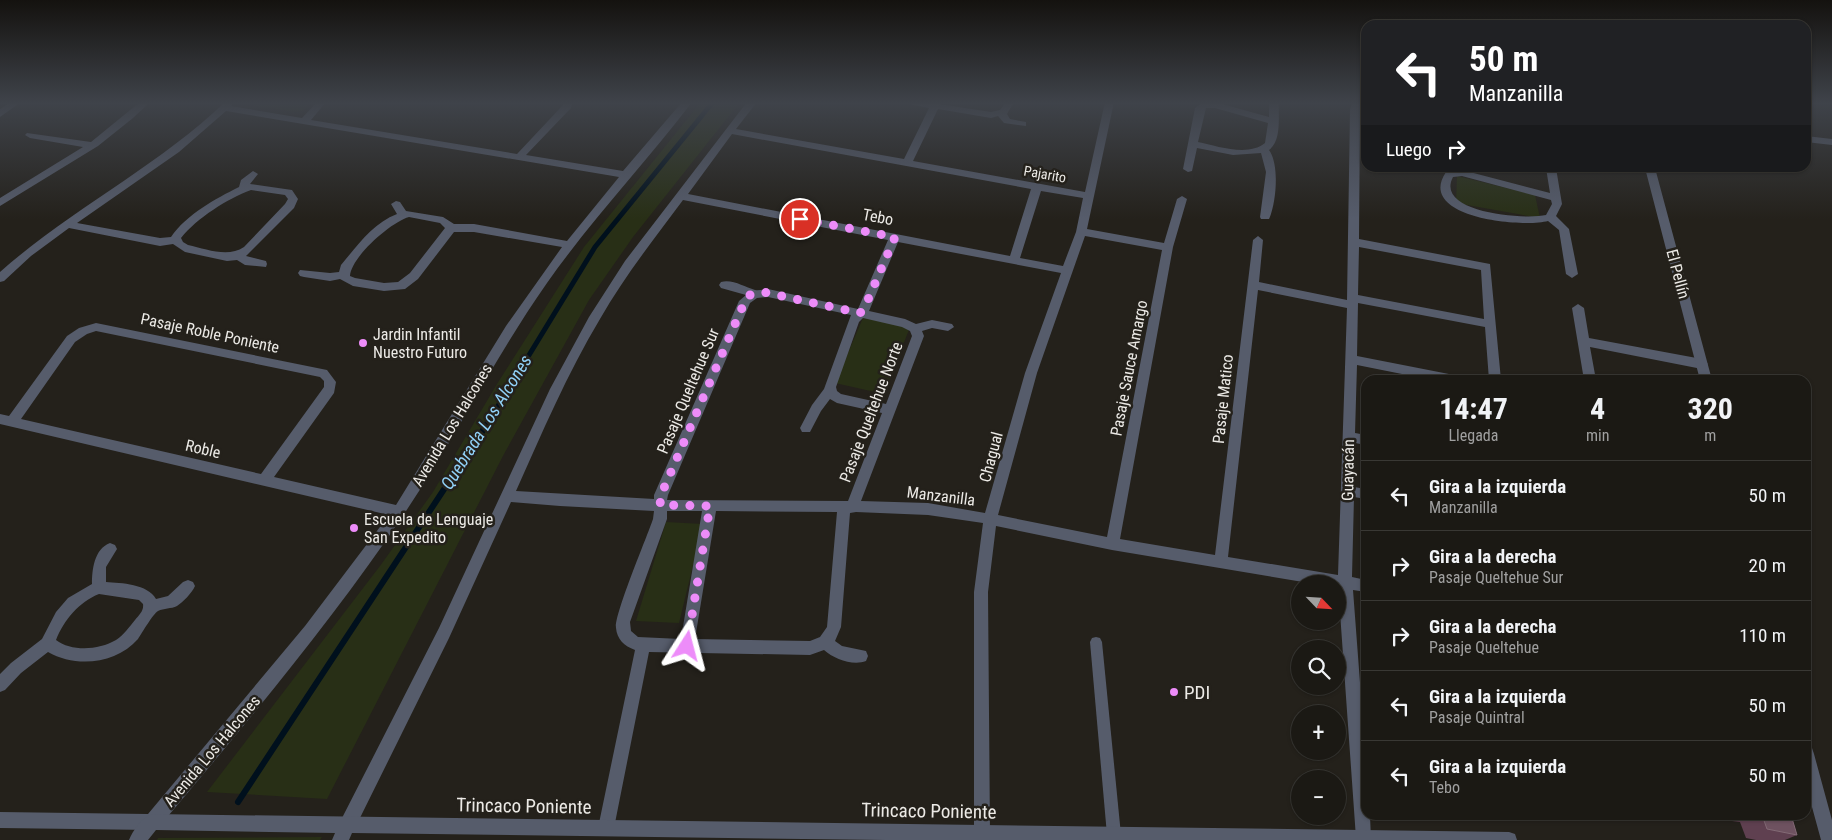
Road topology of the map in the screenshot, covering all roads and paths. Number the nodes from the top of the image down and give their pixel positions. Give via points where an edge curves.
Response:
1 (67, 141) edge
2 (95, 141) edge
3 (187, 141) edge
4 (425, 141) edge
5 (534, 141) edge
6 (654, 141) edge
7 (722, 141) edge
8 (786, 141) edge
9 (918, 141) edge
10 (1101, 141) edge
11 (1270, 141) edge
12 (1355, 141) edge
13 (1193, 144) joint
14 (90, 145) junction
15 (1263, 149) junction
16 (519, 157) junction
17 (907, 163) junction
18 (1188, 169) dead end
19 (1552, 172) edge
20 (1648, 172) edge
21 (253, 174) dead end
22 (626, 175) junction
23 (1037, 187) junction
24 (244, 189) junction
25 (681, 196) junction
26 (1089, 196) junction
27 (1556, 198) junction
28 (1182, 199) dead end
29 (2, 200) edge
30 (396, 204) dead end
31 (403, 215) junction
32 (1265, 217) dead end
33 (1550, 217) junction
34 (66, 224) junction
35 (451, 228) junction
36 (1081, 232) junction
37 (895, 237) junction
38 (176, 240) junction
39 (1258, 240) dead end
40 (1354, 242) junction
41 (569, 245) junction
42 (1168, 247) junction
43 (239, 256) junction
44 (1014, 260) junction
45 (262, 264) dead end
46 (1068, 271) junction
47 (304, 273) dead end
48 (1572, 274) dead end
49 (344, 275) junction
50 (0, 278) edge
51 (725, 285) dead end
52 (1253, 285) junction
53 (754, 294) junction
54 (1353, 301) junction
55 (1578, 308) dead end
56 (860, 313) junction
57 (1491, 324) junction
58 (948, 327) dead end
59 (916, 328) junction
60 (1584, 341) junction
61 (1351, 360) junction
62 (1702, 364) junction
63 (1428, 375) edge
64 (1495, 375) edge
65 (1589, 375) edge
66 (1705, 375) edge
67 (830, 390) junction
68 (890, 410) junction
69 (6, 421) edge
70 (806, 428) dead end
71 (1349, 437) junction
72 (1361, 439) edge
73 (264, 480) junction
74 (1348, 492) junction
75 (1361, 493) edge
76 (507, 496) junction
77 (660, 505) junction
78 (710, 506) junction
79 (848, 508) junction
80 (398, 511) junction
81 (990, 520) junction
82 (1112, 544) junction
83 (110, 549) dead end
84 (1221, 562) junction
85 (1302, 575) edge
86 (1345, 575) edge
87 (1346, 582) edge
88 (1361, 585) edge
89 (188, 586) dead end
90 (99, 588) junction
91 (1346, 595) edge
92 (151, 607) junction
93 (826, 642) junction
94 (1096, 642) dead end
95 (48, 643) junction
96 (643, 645) junction
97 (687, 646) junction
98 (861, 656) dead end
99 (0, 686) edge
100 (1811, 772) edge
101 (1361, 798) edge
102 (0, 820) edge
103 (1363, 820) edge
104 (152, 822) junction
105 (348, 824) junction
106 (606, 828) junction
107 (982, 833) junction
108 (1114, 835) junction
109 (1364, 838) junction
110 (137, 840) edge
111 (340, 840) edge
112 (1509, 840) edge
113 (1830, 840) edge

1 - 14 street
2 - 14 street
3 - 34 street
4 - 16 street
5 - 16 street
6 - 22 street, Avenida Los Halcones
7 - 25 street
8 - 17 street, Pajarito
9 - 17 street
10 - 26 street, Chagual
11 - 15 street
12 - 40 street, Guayacán
13 - 15 street via 1240,152
13 - 18 street
14 - 29 street
15 - 32 street via 1271,166
16 - 22 street
17 - 23 street, Pajarito
19 - 27 street
20 - 62 street, El Pellín
21 - 24 street via 245,182
22 - 41 street, Avenida Los Halcones
23 - 26 street, Pajarito
23 - 44 street
24 - 38 street via 227,197 185,228
24 - 43 street via 256,187 284,191 293,199 290,206
25 - 37 street, Tebo
25 - 76 street via 629,264 595,318 556,389
26 - 36 street, Chagual
27 - 33 street via 1556,209
27 - 33 street via 1462,173 1454,173 1447,179 1447,197 1452,204 1467,210 1528,220
28 - 42 street, Pasaje Sauce Amargo
30 - 31 street
31 - 35 street via 443,220
31 - 49 street via 382,226 345,268
33 - 48 street via 1564,229
34 - 38 street via 154,241
34 - 50 street
35 - 41 street via 474,228
35 - 49 street via 414,276 401,286 352,282
36 - 42 street
36 - 46 street, Chagual
37 - 44 street, Tebo
37 - 56 street
38 - 43 street via 190,249 226,258
39 - 52 street, Pasaje Matico
40 - 54 street, Guayacán
40 - 57 street via 1486,267
41 - 80 street, Avenida Los Halcones via 505,337
42 - 82 street, Pasaje Sauce Amargo
43 - 45 street via 245,261
44 - 46 street, Tebo
46 - 81 street, Chagual via 1034,363
47 - 49 street via 330,277
51 - 53 street
52 - 54 street
52 - 84 street, Pasaje Matico
53 - 56 street via 763,292
53 - 77 street, Pasaje Queltehue Sur via 745,301 661,495
54 - 57 street
54 - 61 street, Guayacán
55 - 60 street
56 - 59 street
56 - 67 street via 854,320
57 - 64 street
58 - 59 street via 932,324
59 - 68 street, Pasaje Queltehue Norte via 918,336
60 - 62 street
60 - 65 street
61 - 63 street
61 - 71 street, Guayacán
62 - 66 street, El Pellín
67 - 68 street via 837,398
67 - 70 street
68 - 79 street, Pasaje Queltehue Norte
69 - 73 street, Roble
69 - 73 street, Pasaje Roble Poniente via 67,343 82,331 102,327 324,373 331,383 328,393
71 - 72 street
71 - 74 street, Guayacán
73 - 80 street, Roble
74 - 75 street
74 - 86 street, Guayacán
76 - 77 street, Manzanilla via 593,504
76 - 105 street via 444,633
77 - 78 street, Manzanilla
77 - 96 street, Pasaje Queltehue Sur via 660,519 623,622 626,638
78 - 79 street, Manzanilla
78 - 97 street
79 - 81 street, Manzanilla via 928,510
79 - 93 street, Pasaje Queltehue Norte via 834,627
80 - 104 street, Avenida Los Halcones via 302,642
81 - 82 street, Manzanilla
81 - 107 street, Chagual via 981,592
82 - 84 street, Manzanilla
83 - 90 street via 99,566
84 - 85 street, Manzanilla
87 - 88 street, Manzanilla
89 - 92 street via 172,601
90 - 92 street via 141,594 150,601
90 - 95 street via 82,596 64,611
91 - 101 street, Guayacán
92 - 95 street via 134,633 110,650 68,653
93 - 97 street via 810,648
93 - 98 street via 840,653
94 - 108 lane
95 - 99 street via 16,668
96 - 97 street
96 - 106 street
100 - 113 street
102 - 104 street, Trincaco Poniente
103 - 109 street, Guayacán
104 - 105 street, Trincaco Poniente
104 - 110 street, Avenida Los Halcones
105 - 106 street, Trincaco Poniente
105 - 111 street
106 - 107 street, Trincaco Poniente
107 - 108 street, Trincaco Poniente
108 - 109 street, Trincaco Poniente
109 - 112 street, Trincaco Poniente

